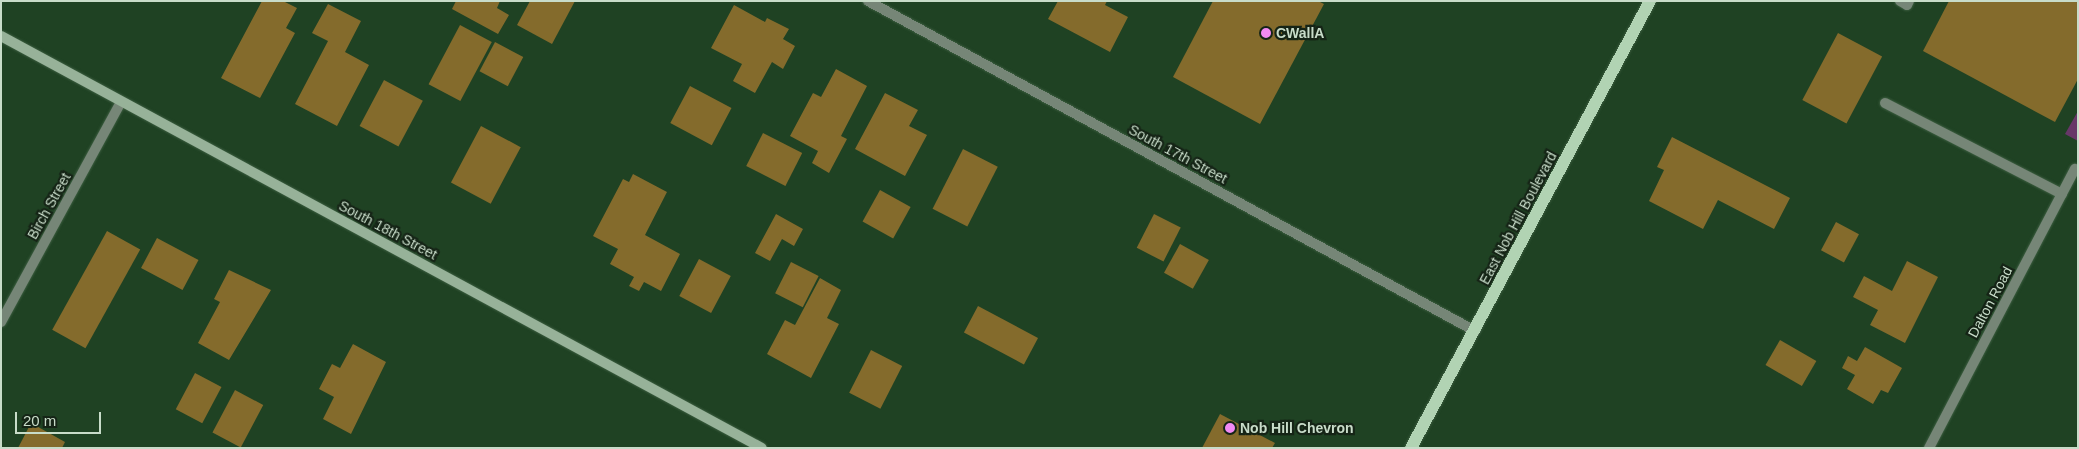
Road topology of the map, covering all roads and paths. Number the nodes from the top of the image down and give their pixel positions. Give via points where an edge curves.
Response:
1 (868, 1) edge
2 (1650, 1) edge
3 (1900, 1) edge
4 (1909, 1) edge
5 (1, 36) edge
6 (121, 102) junction
7 (1885, 103) dead end
8 (2075, 169) dead end
9 (2062, 194) junction
10 (1, 322) edge
11 (1475, 331) junction
12 (762, 448) edge
13 (1411, 448) edge
14 (1929, 448) edge

1 - 11 street, South 17th Street
2 - 11 main road, East Nob Hill Boulevard
3 - 4 street via 1907,5
5 - 6 street, South 18th Street
6 - 10 street, Birch Street
6 - 12 street, South 18th Street
7 - 9 street
8 - 9 street, Dalton Road
9 - 14 street, Dalton Road
11 - 13 main road, East Nob Hill Boulevard

